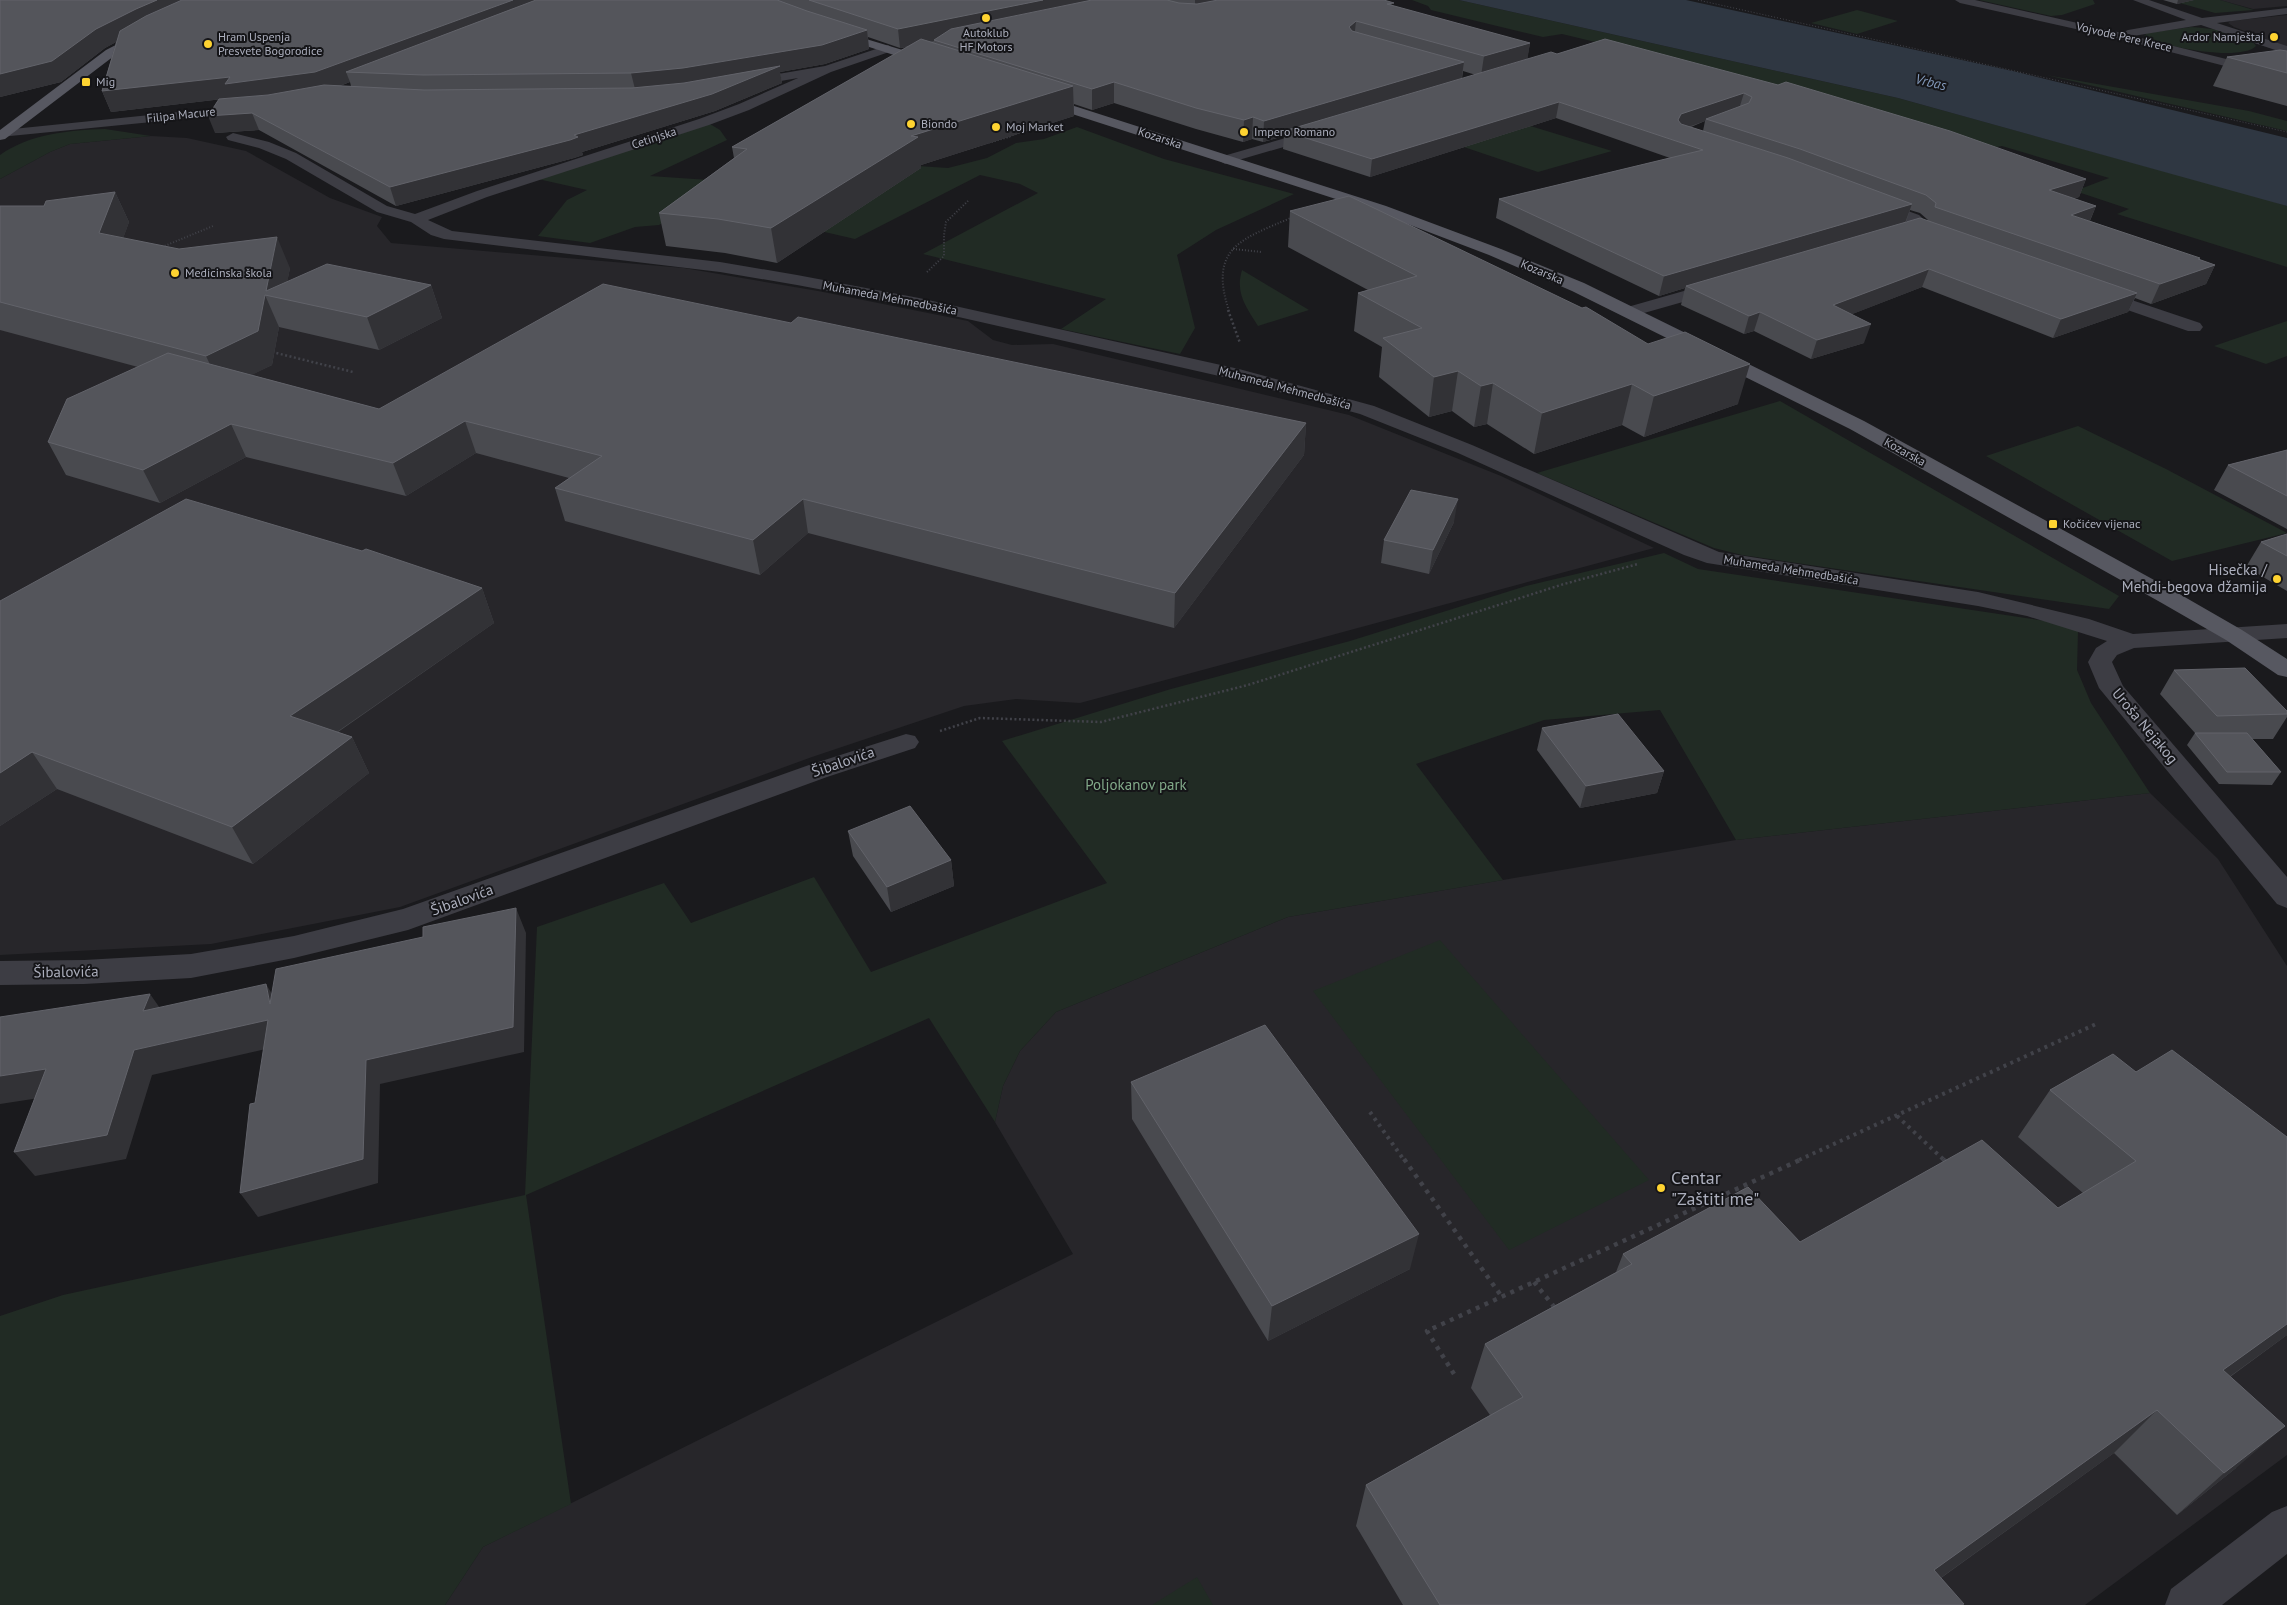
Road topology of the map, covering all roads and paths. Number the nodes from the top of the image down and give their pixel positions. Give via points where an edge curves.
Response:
1 (1698, 0) edge
2 (1960, 0) edge
3 (2138, 0) edge
4 (2287, 11) edge
5 (2205, 21) junction
6 (157, 27) edge
7 (824, 29) edge
8 (2117, 35) junction
9 (888, 48) junction
10 (929, 48) edge
11 (2281, 48) edge
12 (903, 53) junction
13 (2203, 56) junction
14 (947, 68) edge
15 (827, 69) junction
16 (2287, 78) edge
17 (730, 86) edge
18 (1029, 96) edge
19 (261, 107) edge
20 (20, 121) joint
21 (1334, 128) edge
22 (1024, 129) edge
23 (1, 130) edge
24 (2287, 132) edge
25 (233, 138) edge
26 (956, 152) edge
27 (1225, 160) junction
28 (1862, 198) edge
29 (969, 200) dead end
30 (1298, 214) edge
31 (416, 219) junction
32 (213, 226) dead end
33 (1914, 228) junction
34 (1933, 234) edge
35 (1876, 239) edge
36 (158, 248) edge
37 (1233, 249) junction
38 (1262, 252) dead end
39 (1734, 282) edge
40 (2082, 288) edge
41 (888, 297) junction
42 (1630, 312) junction
43 (2194, 327) dead end
44 (268, 351) dead end
45 (353, 372) dead end
46 (1232, 373) junction
47 (1692, 550) junction
48 (2287, 631) edge
49 (2234, 636) junction
50 (2131, 641) junction
51 (2287, 670) edge
52 (906, 742) joint
53 (2287, 897) edge
54 (0, 973) edge
55 (2096, 1024) dead end
56 (1370, 1112) dead end
57 (1897, 1116) junction
58 (1954, 1168) edge
59 (1719, 1198) junction
60 (1726, 1205) edge
61 (1534, 1282) junction
62 (1502, 1297) junction
63 (1558, 1312) edge
64 (1454, 1374) dead end
65 (2287, 1527) edge
66 (2187, 1605) edge

1 - 24 path
2 - 8 street, Vojvode Pere Krece
3 - 5 street
4 - 5 street
5 - 8 street
5 - 11 street
6 - 20 main road via 110,54
7 - 9 main road
8 - 13 street, Vojvode Pere Krece
9 - 12 main road
9 - 15 street, Cetinjska
10 - 12 street
11 - 13 street via 2255,57
12 - 14 main road
13 - 16 street, Vojvode Pere Krece
15 - 17 street
15 - 31 street, Cetinjska via 704,122 482,194
18 - 27 main road, Kozarska
19 - 23 street, Filipa Macure
20 - 23 street
21 - 27 street
22 - 26 path via 1020,134
25 - 31 street, Muhameda Mehmedbašića via 264,145 291,156 382,209
27 - 42 main road, Kozarska via 1381,209 1478,245
28 - 33 street via 1918,220 1920,223
29 - 41 path via 945,226 945,256 941,263
30 - 37 path
31 - 41 street, Muhameda Mehmedbašića via 437,232 467,239 720,267
32 - 36 path
33 - 34 street
33 - 35 street
37 - 38 path
37 - 46 path via 1222,265 1224,295 1242,348 1240,360
39 - 42 street
40 - 43 street
41 - 46 street, Muhameda Mehmedbašića
42 - 49 main road, Kozarska via 1857,425
44 - 45 path
46 - 47 street, Muhameda Mehmedbašića via 1367,410 1464,449
47 - 50 street, Muhameda Mehmedbašića via 1749,565 2006,605 2077,621
47 - 52 path via 1564,584 1248,685 1101,722 980,718
48 - 49 street, Uroša Nejakog
49 - 50 street, Uroša Nejakog via 2191,635
49 - 51 main road, Kozarska
50 - 53 street, Uroša Nejakog via 2103,654 2100,662 2112,688
52 - 54 street, Šibalovića via 408,920 294,947 190,966
55 - 57 path
56 - 62 path
57 - 58 path
57 - 59 path
59 - 60 path
59 - 61 path
61 - 62 path
61 - 63 path
62 - 64 path via 1427,1331
65 - 66 street

